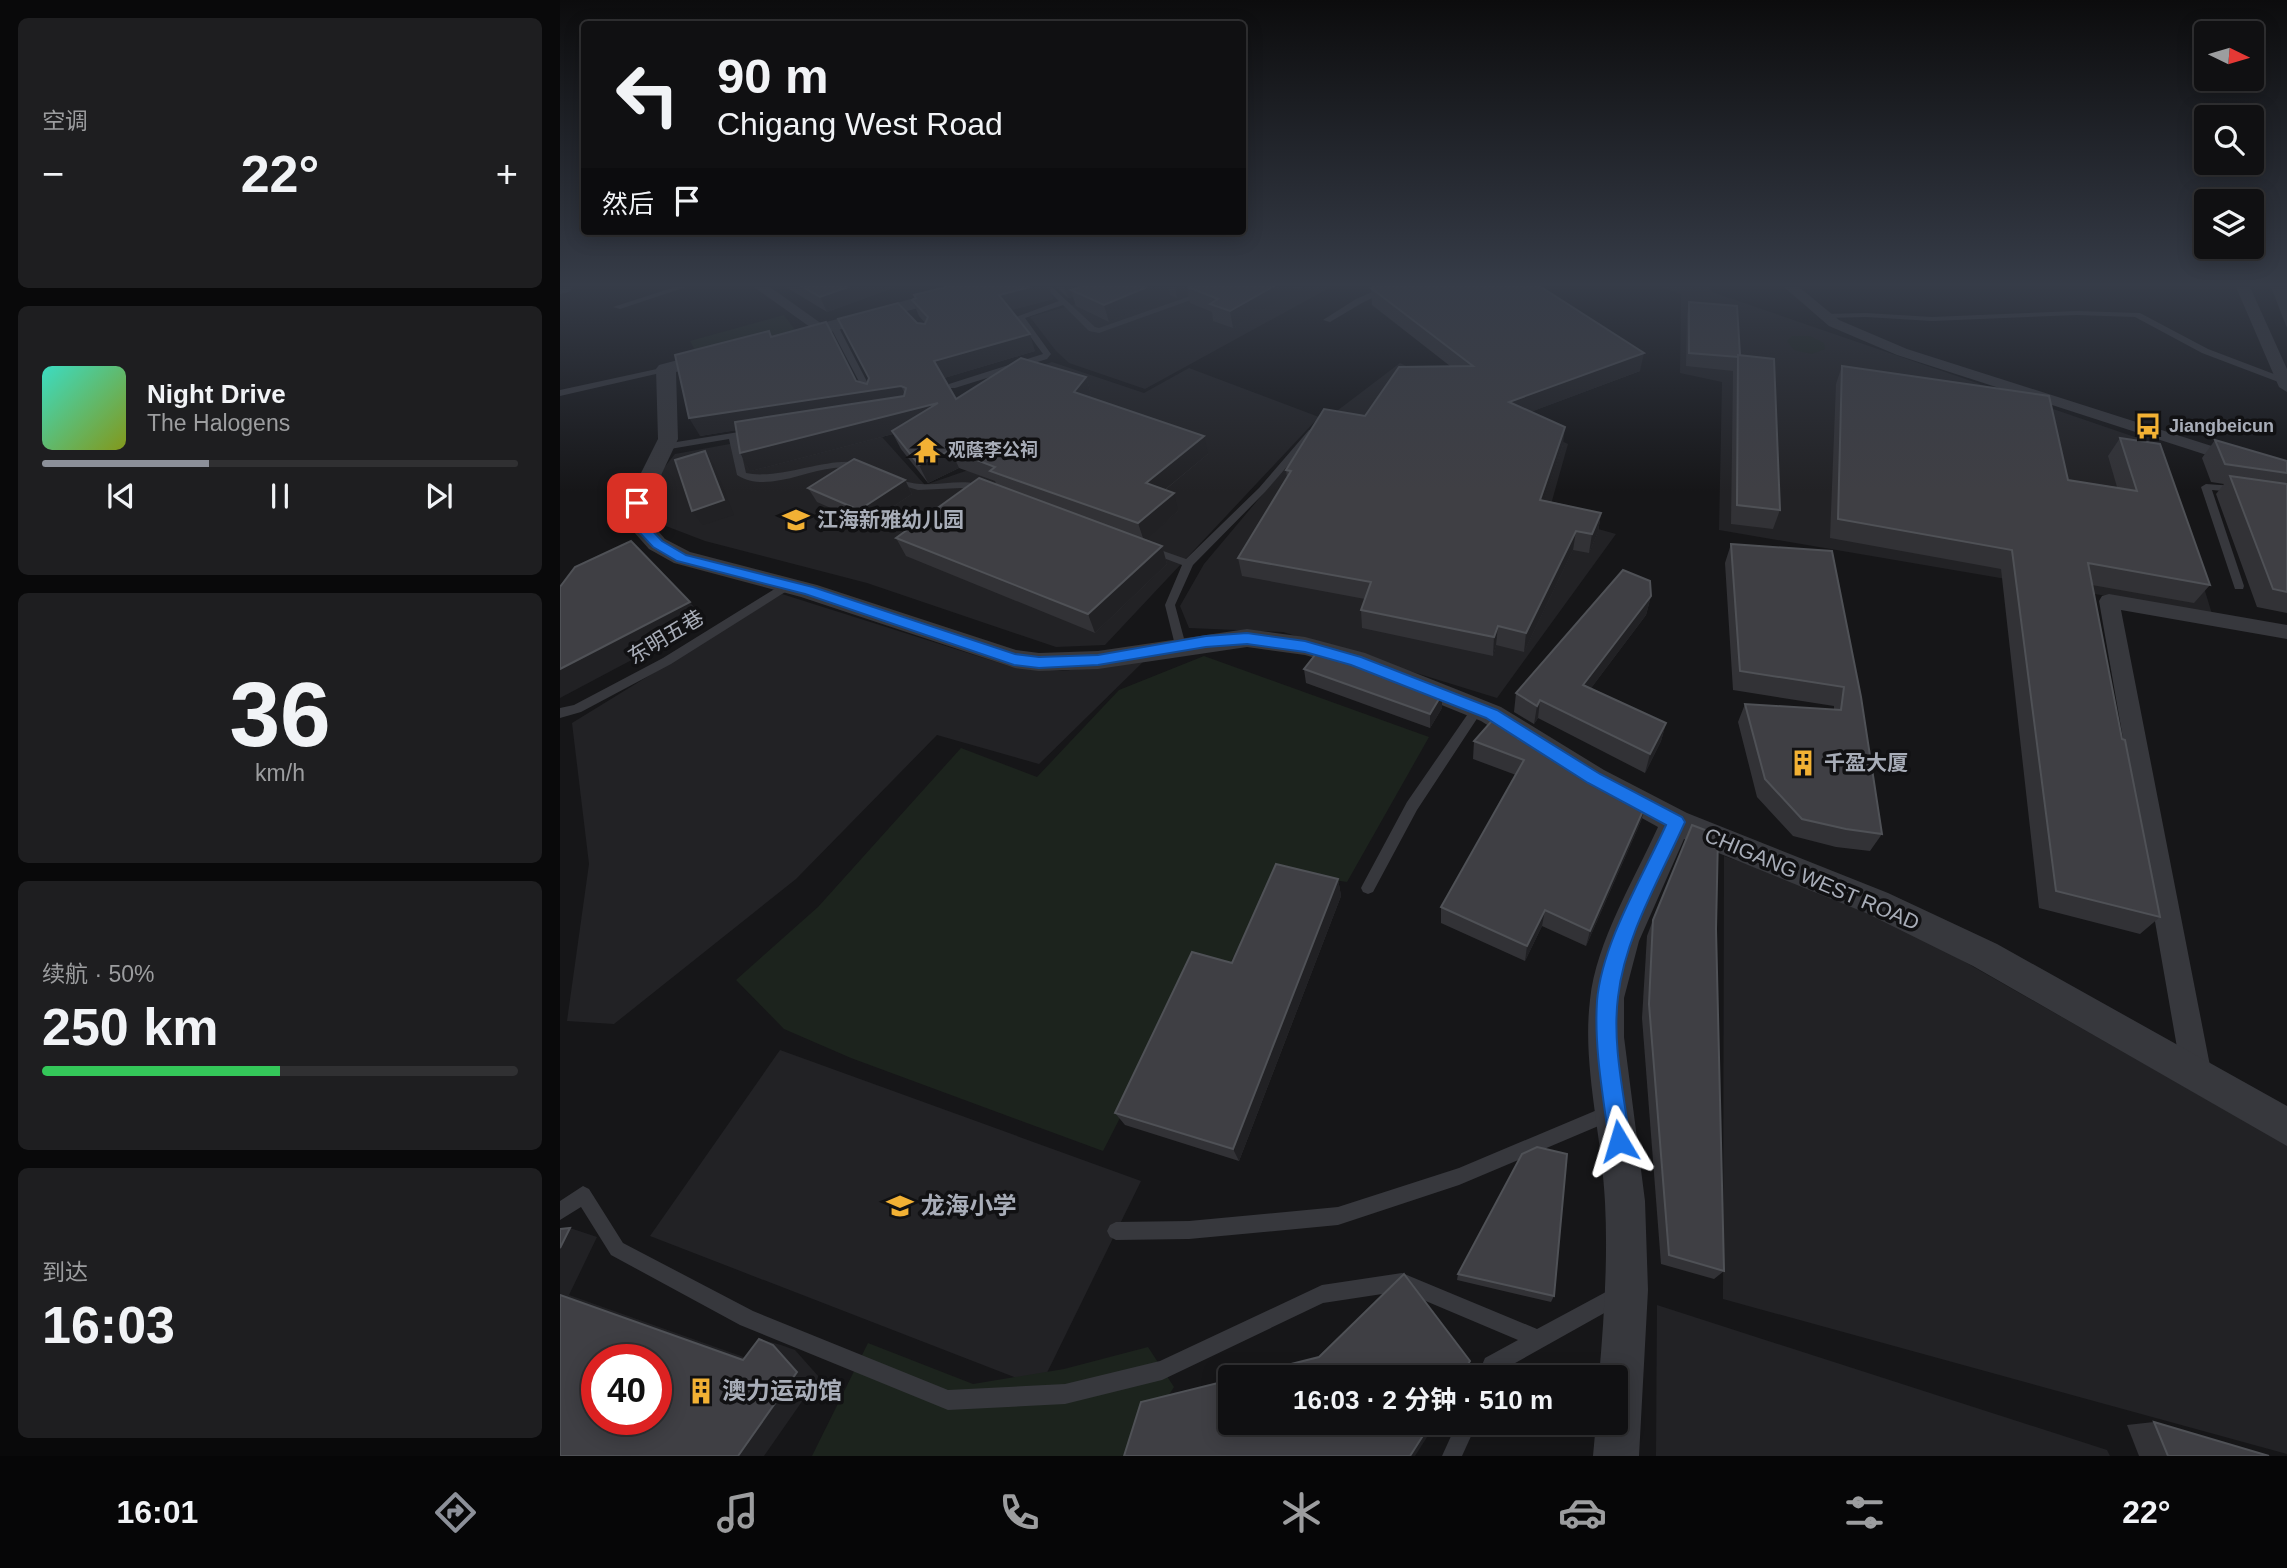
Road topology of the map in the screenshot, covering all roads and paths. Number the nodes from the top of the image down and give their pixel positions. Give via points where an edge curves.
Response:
1 (722, 355) edge
2 (845, 355) edge
3 (1046, 355) edge
4 (1914, 355) edge
5 (2215, 355) edge
6 (2273, 355) edge
7 (666, 369) junction
8 (2286, 384) edge
9 (952, 386) edge
10 (560, 393) edge
11 (871, 397) edge
12 (1313, 431) edge
13 (747, 434) edge
14 (733, 436) junction
15 (664, 447) junction
16 (2287, 476) edge
17 (2247, 491) edge
18 (993, 492) edge
19 (1136, 544) edge
20 (1188, 563) junction
21 (786, 586) junction
22 (2239, 586) dead end
23 (2287, 632) edge
24 (1180, 646) junction
25 (1478, 708) junction
26 (560, 713) edge
27 (1676, 822) junction
28 (1368, 888) dead end
29 (2197, 1076) junction
30 (1616, 1110) junction
31 (2287, 1127) edge
32 (560, 1211) edge
33 (1116, 1231) dead end
34 (1627, 1290) junction
35 (1538, 1339) junction
36 (1492, 1365) edge
37 (1462, 1435) edge
38 (1452, 1456) edge
39 (1616, 1456) edge

1 - 7 street
2 - 11 lane
3 - 9 lane
4 - 16 street
5 - 8 lane
6 - 8 street
7 - 10 lane
7 - 15 street, CHIGANG WEST ROAD via 669,410
12 - 20 lane via 1262,490
13 - 14 lane
14 - 15 lane
14 - 18 lane via 742,475 752,479 842,464 875,471 910,488 967,483
15 - 21 street, CHIGANG WEST ROAD via 640,494 637,512 641,526 657,544 682,558
17 - 22 lane via 2206,487
19 - 20 lane
20 - 24 lane via 1170,605
21 - 24 street, CHIGANG WEST ROAD via 1014,659 1098,660
21 - 26 lane, 东明五巷 via 667,660 577,709
23 - 29 street via 2109,601
24 - 25 street, CHIGANG WEST ROAD via 1247,638 1305,646 1356,660
25 - 27 street, CHIGANG WEST ROAD
25 - 28 lane via 1412,806
27 - 29 street, CHIGANG WEST ROAD via 1877,903 1973,949
27 - 30 street via 1642,895 1607,998 1606,1037
29 - 31 street, CHIGANG WEST ROAD
30 - 33 lane via 1459,1176 1338,1216 1189,1230
30 - 34 street
32 - 35 lane via 583,1195 617,1249 747,1318 948,1400 1065,1394 1162,1370 1322,1294 1402,1282
34 - 35 lane
34 - 39 street
35 - 36 lane
37 - 38 lane

